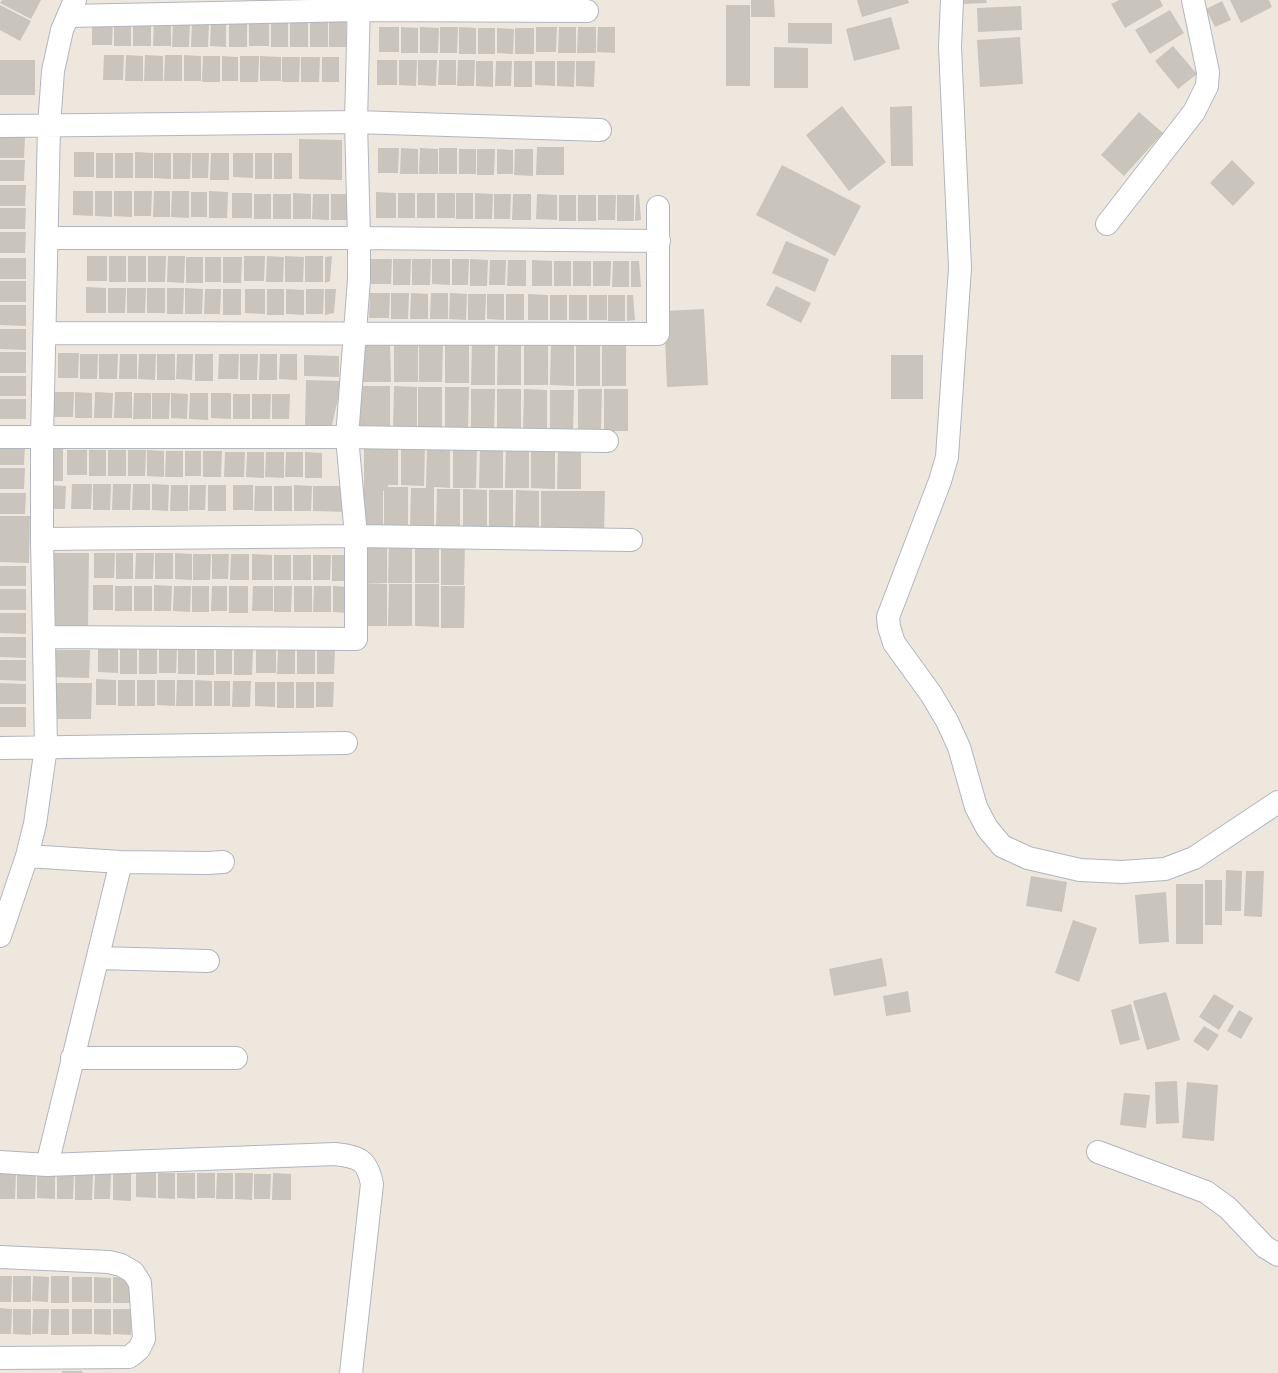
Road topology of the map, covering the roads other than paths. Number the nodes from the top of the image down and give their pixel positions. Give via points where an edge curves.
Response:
1 (952, 0) edge
2 (1193, 0) edge
3 (359, 5) edge
4 (72, 8) edge
5 (587, 11) dead end
6 (356, 122) junction
7 (0, 126) edge
8 (49, 126) junction
9 (600, 130) dead end
10 (658, 207) dead end
11 (1107, 224) dead end
12 (48, 238) junction
13 (359, 238) junction
14 (659, 241) junction
15 (356, 332) junction
16 (45, 333) junction
17 (347, 437) junction
18 (0, 438) edge
19 (42, 438) junction
20 (606, 441) dead end
21 (356, 536) junction
22 (42, 539) junction
23 (631, 540) dead end
24 (44, 637) junction
25 (346, 743) dead end
26 (46, 747) junction
27 (0, 748) edge
28 (1278, 802) edge
29 (27, 856) junction
30 (121, 862) junction
31 (222, 862) dead end
32 (0, 936) edge
33 (98, 958) junction
34 (208, 961) dead end
35 (72, 1058) junction
36 (236, 1058) dead end
37 (1098, 1152) dead end
38 (0, 1162) edge
39 (47, 1165) junction
40 (1278, 1255) edge
41 (0, 1258) edge
42 (0, 1358) edge
43 (351, 1373) edge

1 - 28 street via 950,47 960,268 947,456 888,617 894,643 947,721 959,747 976,807 987,828 1002,846 1028,858 1080,870 1122,872 1165,869 1194,858
2 - 11 street via 1208,72 1206,86 1194,112
3 - 4 street
3 - 5 street
3 - 6 street
4 - 8 street via 62,30 53,71
6 - 8 street
6 - 9 street
6 - 13 street
7 - 8 street
8 - 12 street
10 - 14 street
12 - 13 street
12 - 16 street
13 - 14 street
13 - 15 street
14 - 15 street via 658,334
15 - 16 street
15 - 17 street
16 - 19 street
17 - 19 street
17 - 20 street
17 - 21 street
18 - 19 street
19 - 22 street
21 - 22 street
21 - 23 street
21 - 24 street via 356,639
22 - 24 street
24 - 26 street
25 - 26 street
26 - 27 street
26 - 29 street via 35,824
29 - 30 street
29 - 32 street
30 - 31 street
30 - 33 street
33 - 34 street
33 - 35 street
35 - 36 street
35 - 39 street
37 - 40 street via 1206,1192 1228,1208 1265,1247
38 - 39 street
39 - 43 street via 335,1154 361,1160 369,1170 372,1184
41 - 42 street via 110,1262 134,1272 140,1283 144,1339 139,1349 129,1357

